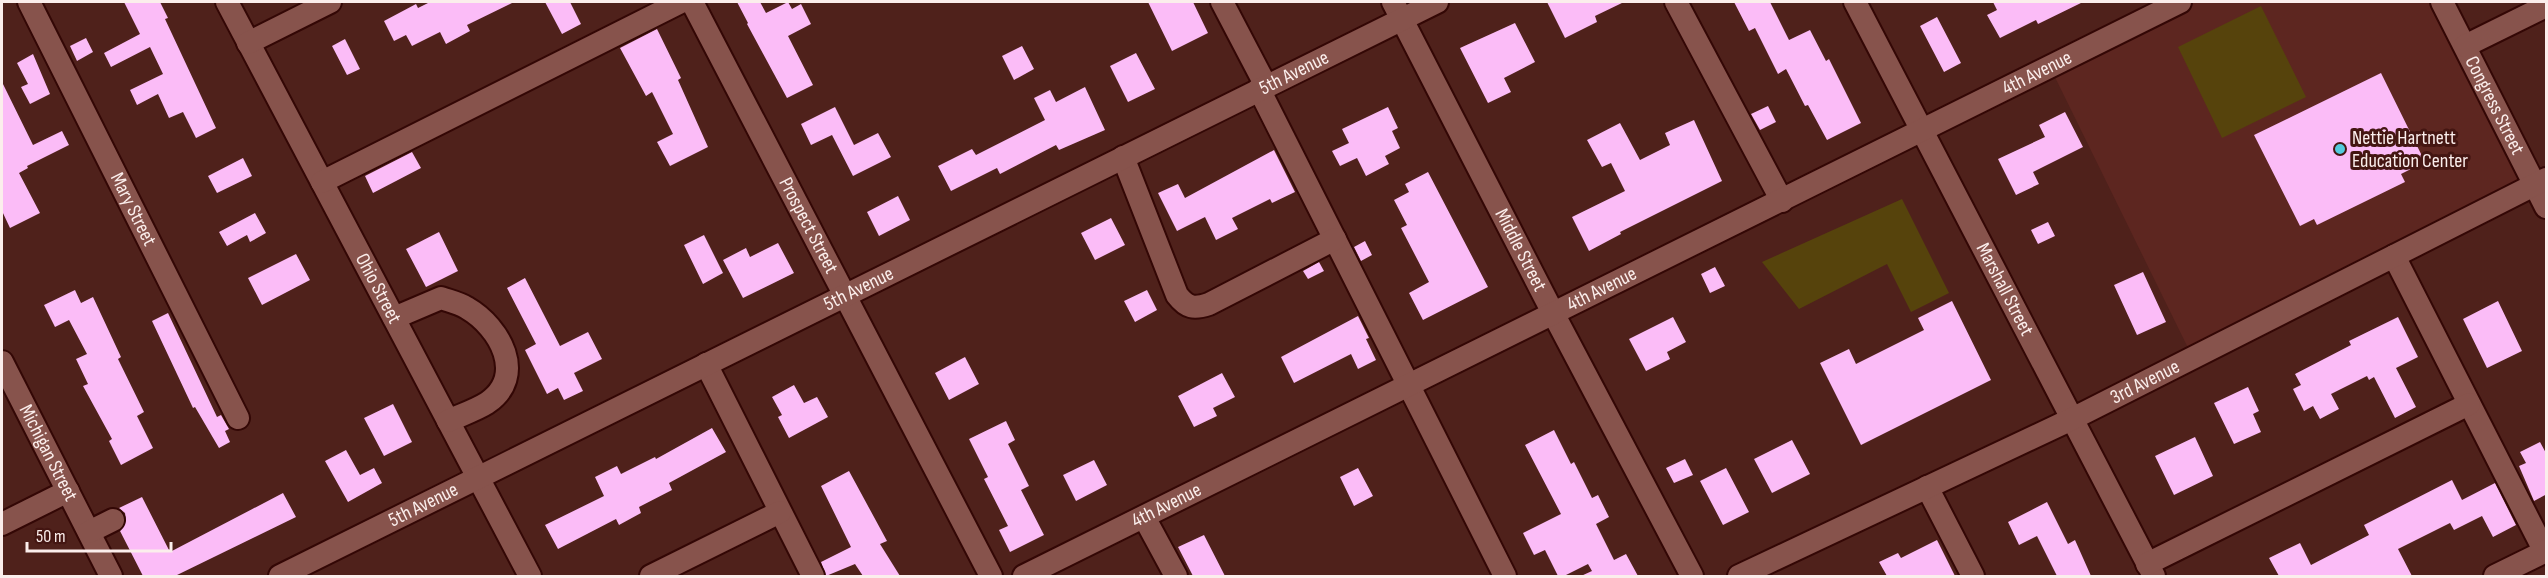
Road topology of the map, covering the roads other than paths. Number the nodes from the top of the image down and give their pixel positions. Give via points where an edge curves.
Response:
1 (29, 2) edge
2 (227, 2) edge
3 (330, 2) edge
4 (681, 2) edge
5 (692, 2) edge
6 (1222, 2) edge
7 (1437, 2) edge
8 (1676, 2) edge
9 (1855, 2) edge
10 (2180, 2) edge
11 (2442, 2) edge
12 (2547, 6) edge
13 (1397, 10) edge
14 (248, 43) junction
15 (2465, 46) junction
16 (1263, 88) junction
17 (1922, 132) junction
18 (1123, 157) junction
19 (322, 182) junction
20 (2541, 182) edge
21 (1782, 201) junction
22 (2547, 207) edge
23 (1335, 240) junction
24 (2394, 256) junction
25 (844, 295) junction
26 (1553, 313) junction
27 (394, 318) junction
28 (2, 362) edge
29 (706, 364) junction
30 (1409, 385) junction
31 (2469, 404) junction
32 (238, 418) dead end
33 (2072, 419) junction
34 (448, 421) junction
35 (479, 477) junction
36 (1927, 488) junction
37 (68, 491) junction
38 (780, 512) junction
39 (1144, 517) junction
40 (113, 520) dead end
41 (2, 524) edge
42 (89, 532) junction
43 (2546, 552) edge
44 (2150, 570) edge
45 (111, 576) edge
46 (280, 576) edge
47 (530, 576) edge
48 (651, 576) edge
49 (813, 576) edge
50 (991, 576) edge
51 (1024, 576) edge
52 (1176, 576) edge
53 (1505, 576) edge
54 (1692, 576) edge
55 (1739, 576) edge
56 (1973, 576) edge
57 (2495, 576) edge

1 - 32 street, Mary Street
2 - 14 street, Ohio Street
3 - 14 street
4 - 19 street
5 - 25 street, Prospect Street
6 - 16 street
7 - 13 street, 5th Avenue
8 - 21 street
9 - 17 street, Marshall Street
10 - 17 street, 4th Avenue
11 - 15 street, Congress Street
12 - 15 street
13 - 16 street, 5th Avenue
13 - 26 street, Middle Street
14 - 19 street, Ohio Street
15 - 20 street, Congress Street
16 - 18 street, 5th Avenue
16 - 23 street
17 - 21 street, 4th Avenue
17 - 33 street, Marshall Street
18 - 23 street via 1177,295 1192,308 1209,304
18 - 25 street, 5th Avenue
19 - 27 street, Ohio Street
20 - 22 street, Congress Street
20 - 24 street, 3rd Avenue
21 - 26 street, 4th Avenue
23 - 30 street
24 - 31 street
24 - 33 street, 3rd Avenue
25 - 29 street, 5th Avenue
25 - 50 street, Prospect Street
26 - 30 street, 4th Avenue
26 - 54 street, Middle Street
27 - 34 street, Ohio Street
27 - 34 street via 441,298 466,307 485,322 504,348 509,372 502,386 488,402
28 - 37 street, Michigan Street
29 - 35 street, 5th Avenue
29 - 38 street
30 - 39 street, 4th Avenue
30 - 53 street
31 - 43 street
31 - 44 street
33 - 36 street, 3rd Avenue
33 - 44 street, Marshall Street
34 - 35 street, Ohio Street
35 - 46 street, 5th Avenue
35 - 47 street, Ohio Street
36 - 55 street, 3rd Avenue
36 - 56 street
37 - 41 street
37 - 42 street, Michigan Street
38 - 48 street
38 - 49 street
39 - 51 street, 4th Avenue
39 - 52 street
40 - 42 street
42 - 45 street, Michigan Street
43 - 57 street

